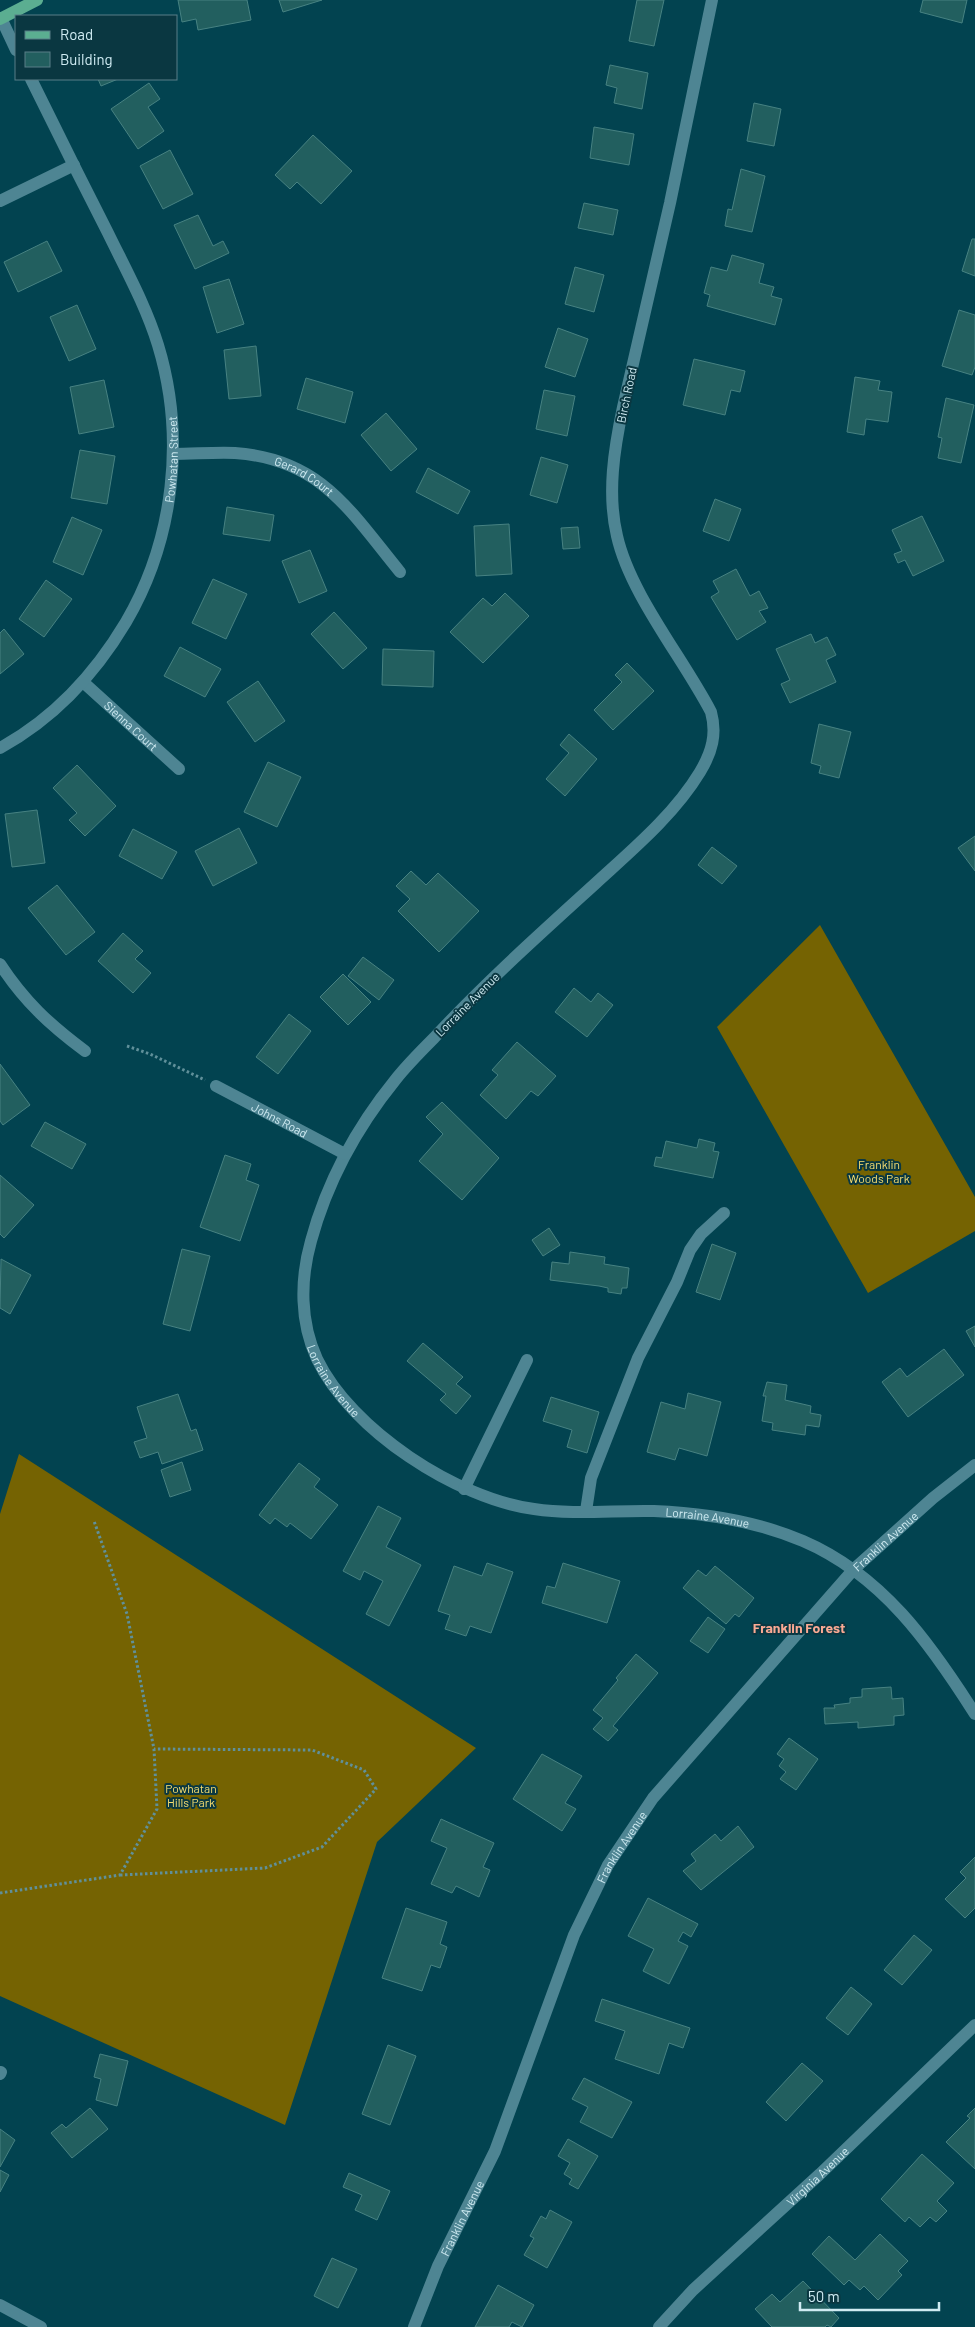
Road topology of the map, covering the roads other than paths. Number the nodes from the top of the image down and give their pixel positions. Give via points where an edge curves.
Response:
1 (37, 0) edge
2 (712, 0) edge
3 (0, 19) edge
4 (15, 48) edge
5 (32, 80) edge
6 (74, 165) junction
7 (0, 201) edge
8 (173, 454) junction
9 (400, 572) dead end
10 (83, 682) junction
11 (0, 748) edge
12 (179, 769) dead end
13 (702, 770) joint
14 (0, 964) edge
15 (85, 1051) dead end
16 (216, 1086) road end
17 (345, 1154) junction
18 (724, 1212) dead end
19 (527, 1360) dead end
20 (975, 1465) edge
21 (464, 1489) junction
22 (586, 1512) junction
23 (854, 1569) junction
24 (975, 1714) edge
25 (975, 2025) edge
26 (0, 2305) edge
27 (41, 2327) edge
28 (414, 2327) edge
29 (659, 2327) edge

1 - 3 main road
2 - 13 street, Birch Road via 672,194 622,407 612,492 617,535 631,574 711,712 713,742
3 - 4 street
5 - 6 street, Powhatan Street
6 - 7 street
6 - 8 street, Powhatan Street via 141,300 158,345 167,382
8 - 9 street, Gerard Court via 234,453 264,457 309,474 342,502
8 - 10 street, Powhatan Street via 171,488 152,567 115,641
10 - 11 street, Powhatan Street via 40,722
10 - 12 street, Sienna Court
13 - 17 street, Lorraine Avenue via 649,833 490,980 397,1077
14 - 15 street via 21,994 51,1025
16 - 17 street, Johns Road
17 - 21 street, Lorraine Avenue via 321,1208 306,1260 303,1291 308,1335 331,1382 365,1421 392,1444
18 - 22 street via 690,1250 638,1358 591,1478
19 - 21 street
20 - 23 street, Franklin Avenue
21 - 22 street, Lorraine Avenue via 534,1510
22 - 23 street, Lorraine Avenue via 655,1511 737,1520 804,1541
23 - 24 street, Lorraine Avenue via 886,1595 950,1675
23 - 28 street, Franklin Avenue via 653,1798 608,1865 574,1935 495,2151 438,2266
25 - 29 street, Virginia Avenue via 693,2290
26 - 27 street

